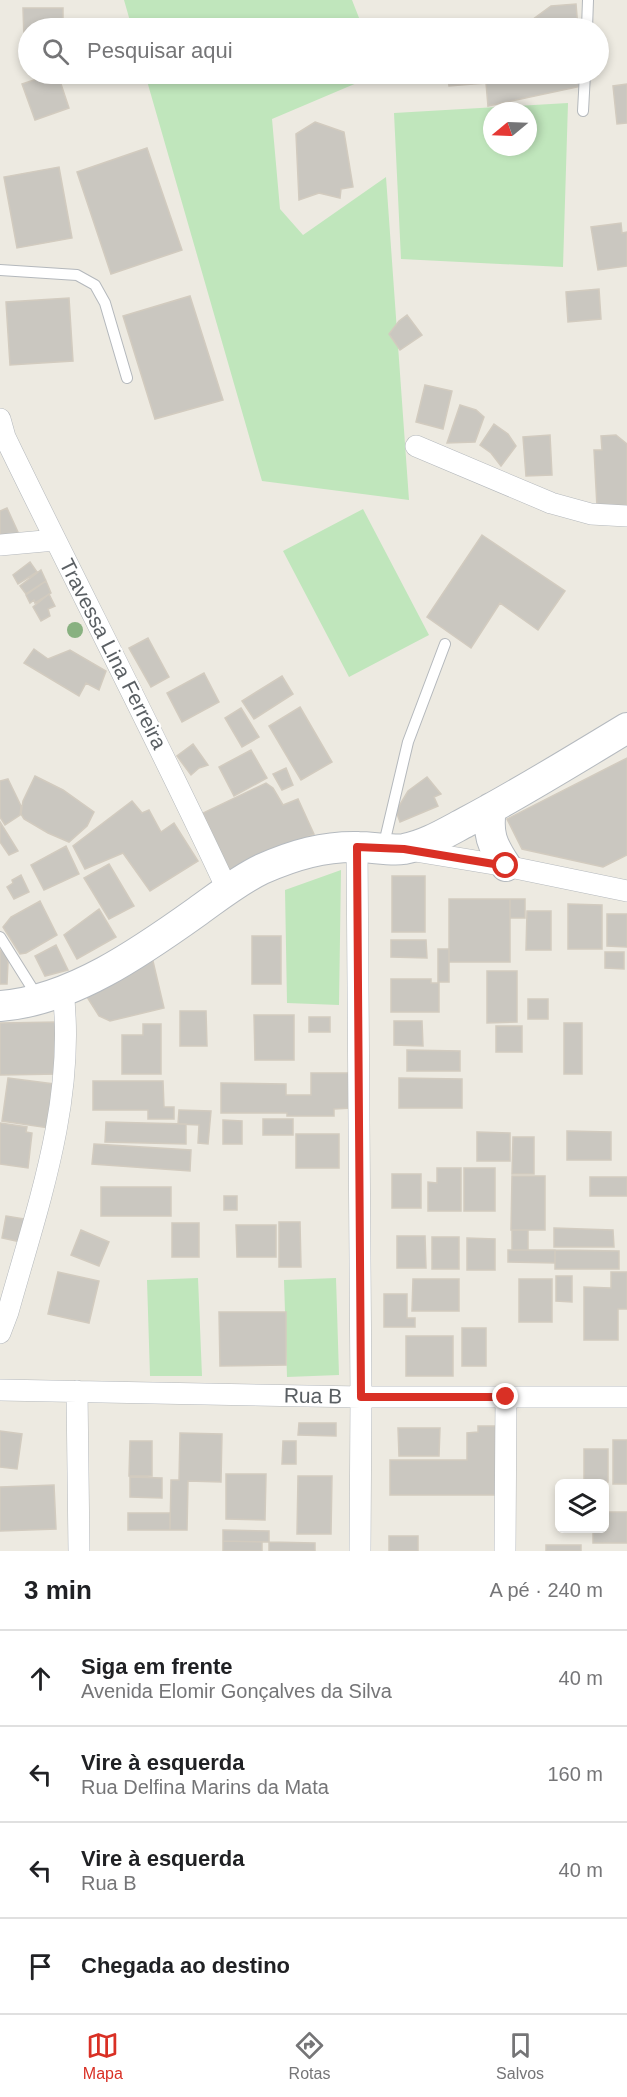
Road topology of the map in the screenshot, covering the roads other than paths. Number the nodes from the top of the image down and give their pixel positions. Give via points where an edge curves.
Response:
1 (588, 0) edge
2 (587, 18) edge
3 (584, 84) edge
4 (583, 111) dead end
5 (0, 270) edge
6 (127, 378) dead end
7 (0, 419) edge
8 (416, 446) dead end
9 (627, 516) edge
10 (55, 540) junction
11 (0, 545) edge
12 (445, 644) dead end
13 (627, 729) edge
14 (491, 808) junction
15 (381, 848) junction
16 (506, 866) junction
17 (226, 889) junction
18 (627, 891) edge
19 (0, 937) edge
20 (51, 995) junction
21 (0, 1006) edge
22 (0, 1333) edge
23 (0, 1390) edge
24 (77, 1391) junction
25 (361, 1397) junction
26 (506, 1397) junction
27 (627, 1397) edge
28 (79, 1551) edge
29 (360, 1551) edge
30 (505, 1551) edge

1 - 2 lane
3 - 4 lane
5 - 6 lane via 77,275 95,285 105,303
7 - 10 street, Travessa Lina Ferreira
8 - 9 street via 551,503 591,514
10 - 11 street
10 - 17 street, Travessa Lina Ferreira via 171,768
12 - 15 lane via 408,742
13 - 14 street
14 - 15 street via 441,834
14 - 16 street via 489,834
15 - 16 street
15 - 17 street via 308,851
15 - 25 street
16 - 18 street
17 - 20 street via 135,953
19 - 20 lane
20 - 21 street
20 - 22 street via 66,1023 53,1152
23 - 24 street, Rua B
24 - 25 street, Rua B
24 - 28 street
25 - 26 street, Rua B
25 - 29 street
26 - 27 street, Rua B
26 - 30 street

